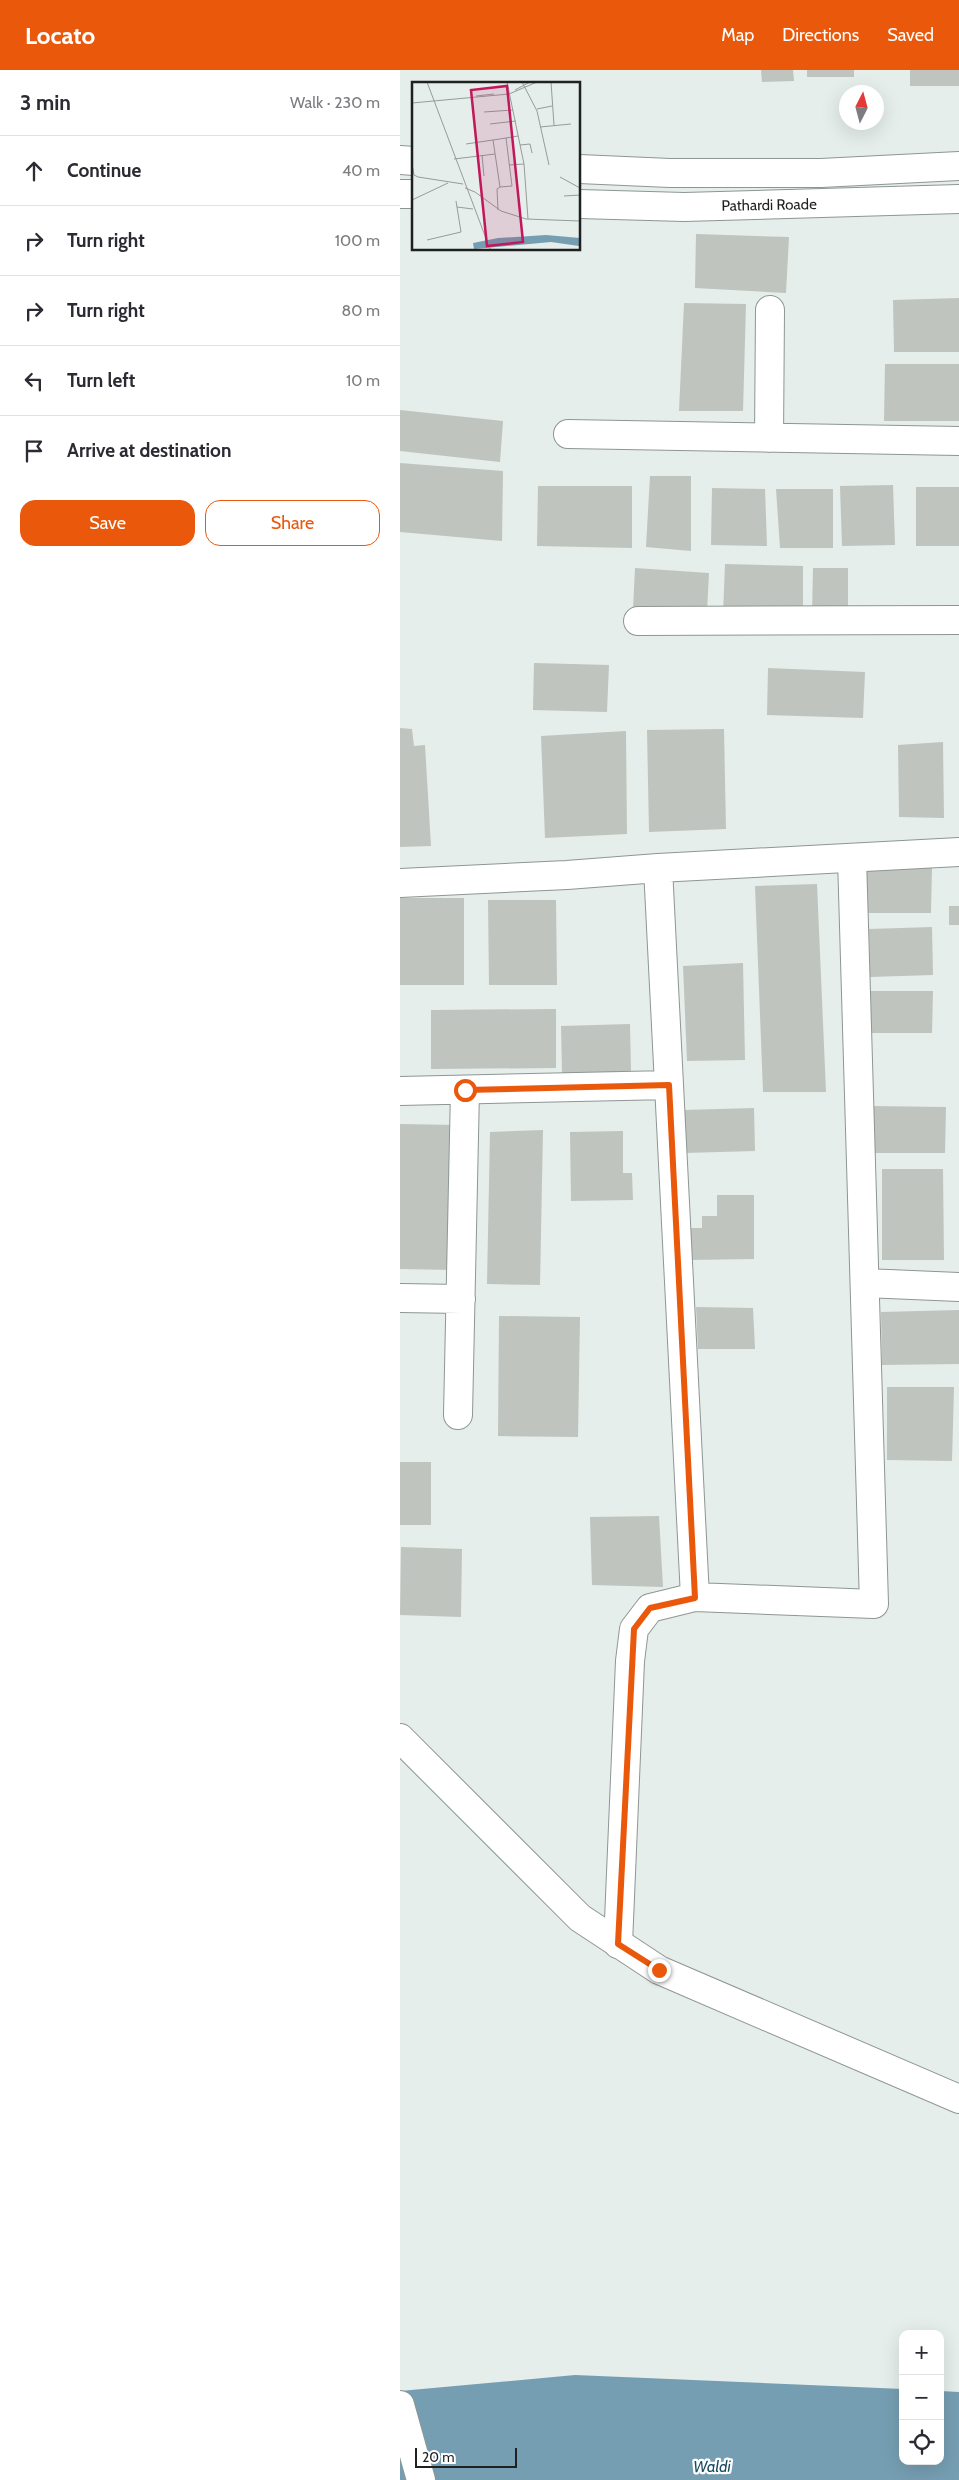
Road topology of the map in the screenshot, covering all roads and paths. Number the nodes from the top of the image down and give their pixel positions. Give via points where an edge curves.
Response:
1 (959, 166) edge
2 (580, 169) edge
3 (959, 199) edge
4 (580, 204) edge
5 (770, 310) dead end
6 (568, 434) dead end
7 (769, 438) junction
8 (959, 441) edge
9 (959, 620) edge
10 (638, 621) dead end
11 (959, 852) edge
12 (852, 858) junction
13 (658, 868) junction
14 (400, 883) edge
15 (669, 1085) junction
16 (465, 1090) junction
17 (400, 1091) edge
18 (865, 1283) junction
19 (959, 1287) edge
20 (400, 1298) edge
21 (461, 1299) junction
22 (458, 1415) dead end
23 (695, 1598) junction
24 (400, 1738) edge
25 (618, 1944) junction
26 (959, 2100) edge
27 (400, 2405) edge
28 (421, 2480) edge

1 - 2 street via 821,174
3 - 4 street, Pathardi Roade via 684,207
5 - 7 street
6 - 7 street
7 - 8 street
9 - 10 street
11 - 12 street
12 - 13 street
12 - 18 street
13 - 14 street via 567,876
13 - 15 street
15 - 16 street
15 - 23 street
16 - 17 street
16 - 21 street
18 - 19 street
18 - 23 street via 874,1604
20 - 21 street
21 - 22 street
23 - 25 street via 650,1608 634,1629
24 - 25 street via 580,1918
25 - 26 street via 659,1970
27 - 28 street

